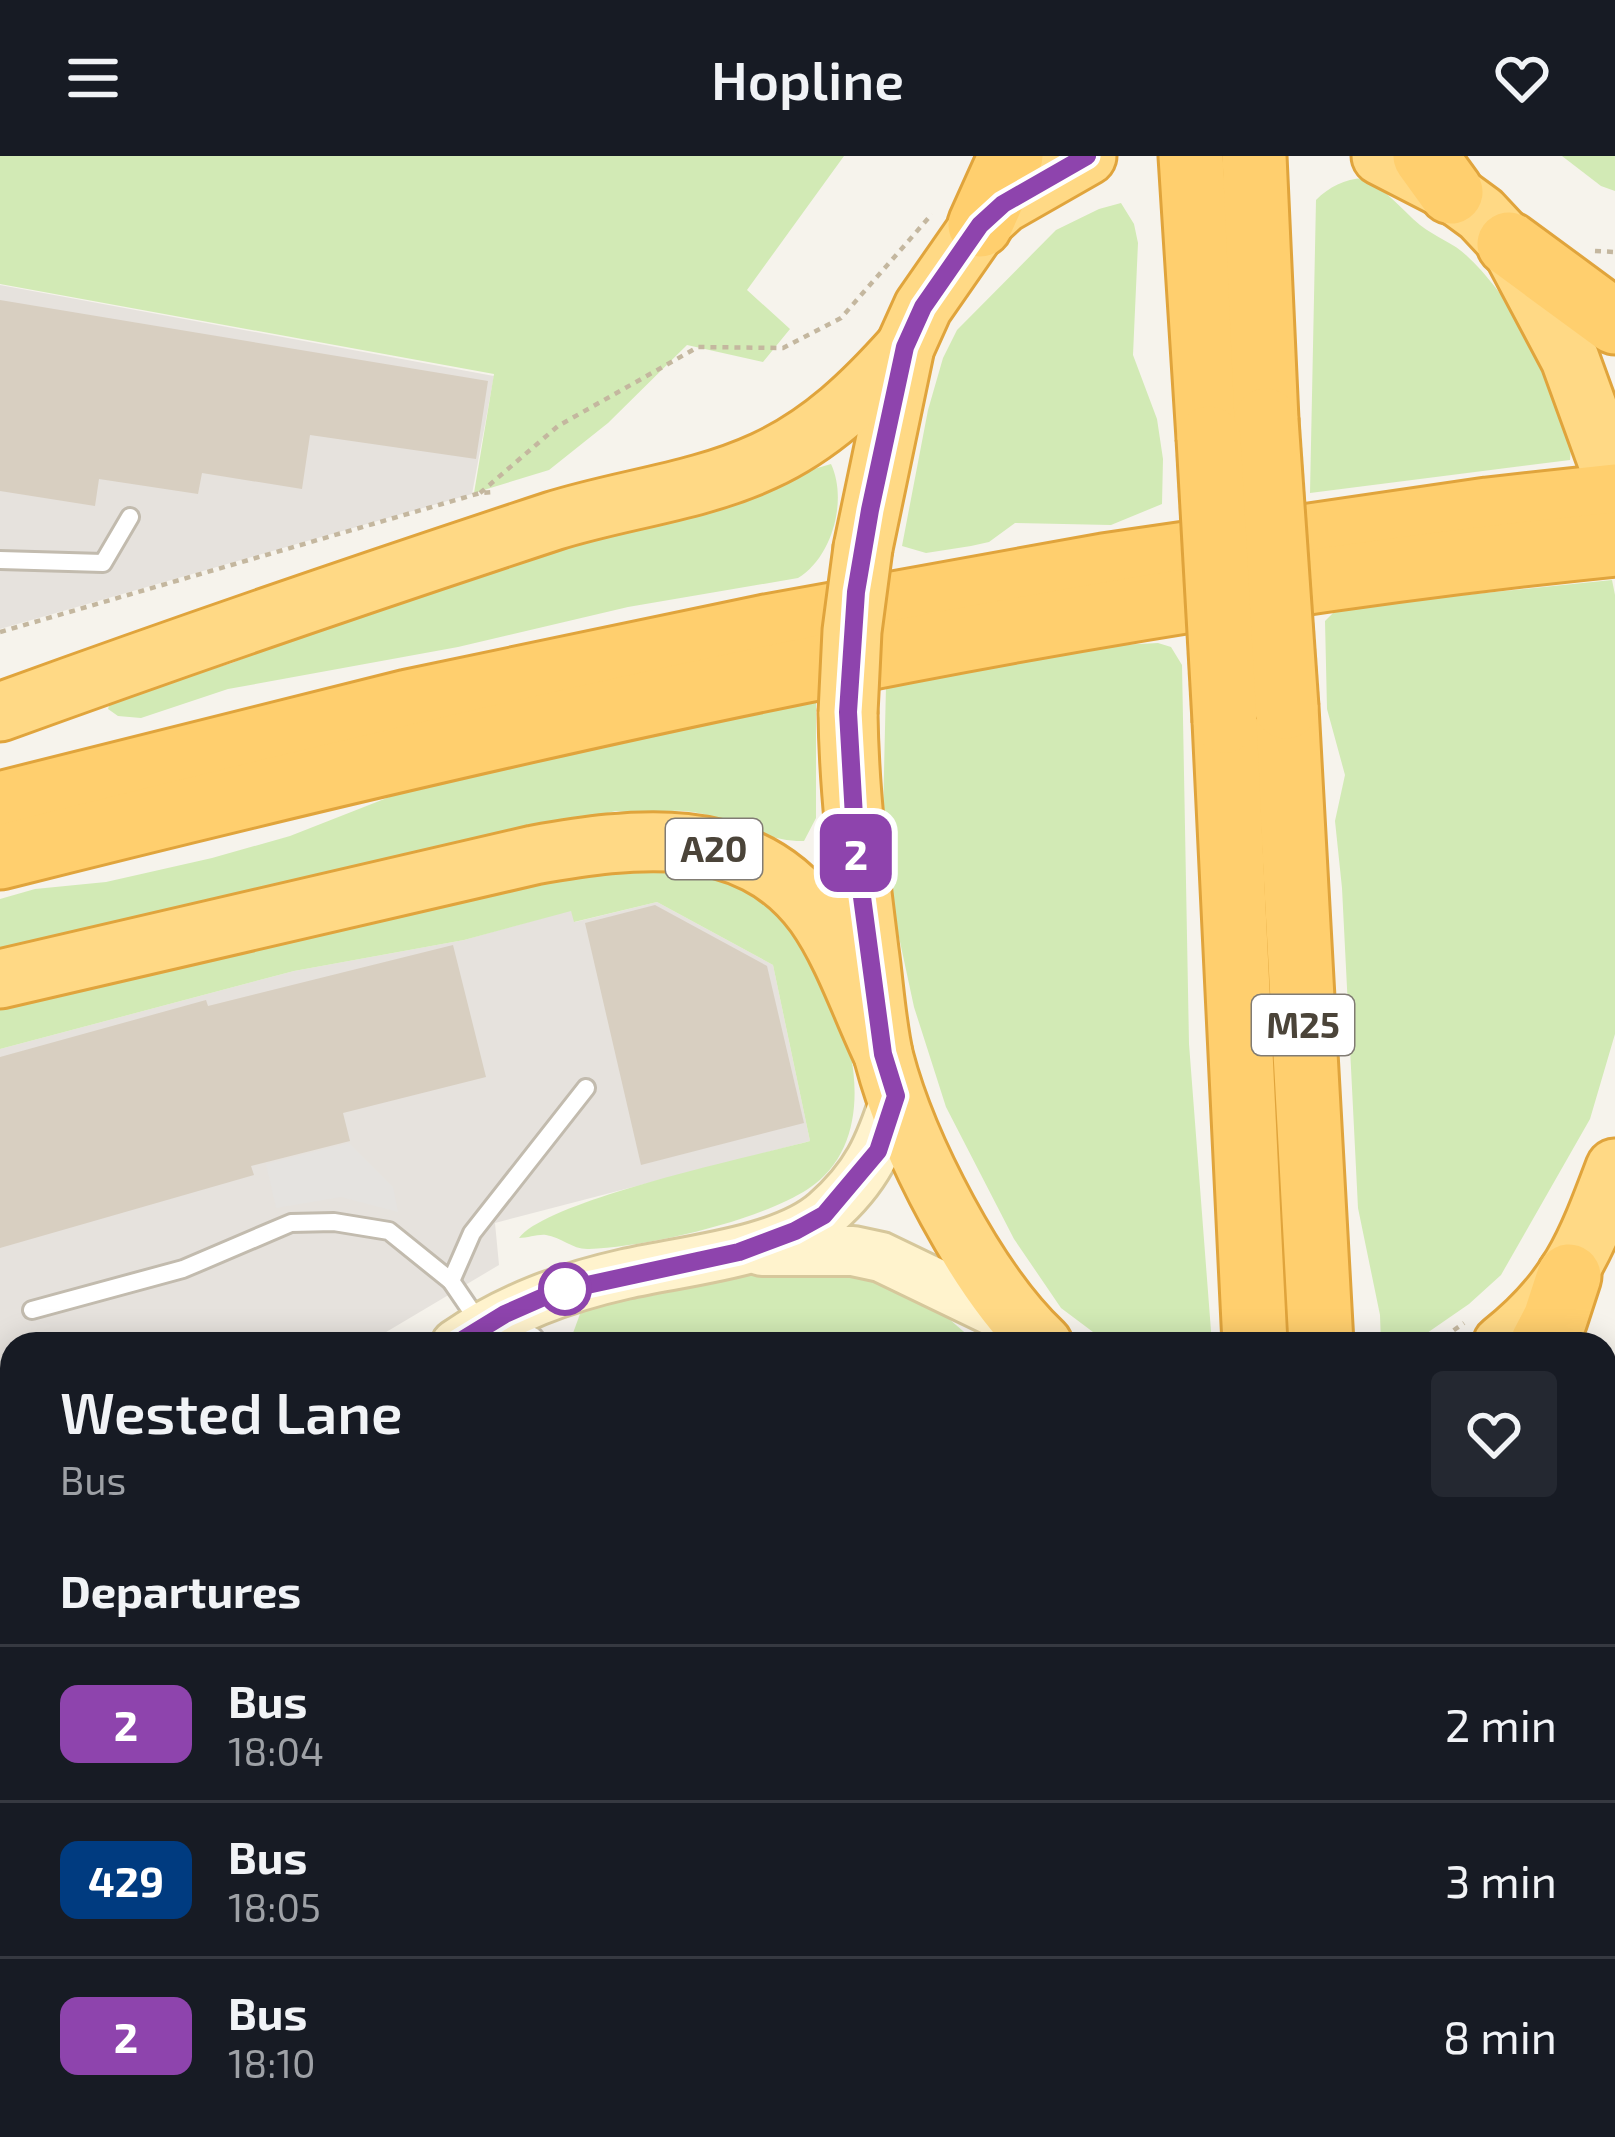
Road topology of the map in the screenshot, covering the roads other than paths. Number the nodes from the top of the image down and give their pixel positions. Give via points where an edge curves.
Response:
1 (1011, 156) edge
2 (1087, 156) edge
3 (1191, 156) edge
4 (1254, 156) edge
5 (1381, 156) edge
6 (1472, 202) edge
7 (960, 214) junction
8 (1615, 322) edge
9 (905, 347) junction
10 (1238, 429) junction
11 (1607, 458) edge
12 (1615, 496) edge
13 (130, 517) dead end
14 (1615, 544) edge
15 (0, 560) edge
16 (0, 712) edge
17 (0, 804) edge
18 (0, 857) edge
19 (0, 979) edge
20 (890, 1075) junction
21 (586, 1088) dead end
22 (1615, 1168) edge
23 (739, 1252) junction
24 (1569, 1276) junction
25 (451, 1281) junction
26 (32, 1310) dead end
27 (1487, 1330) edge
28 (468, 1332) edge
29 (475, 1332) edge
30 (1026, 1332) edge
31 (1031, 1332) edge
32 (1254, 1332) edge
33 (1320, 1332) edge
34 (1549, 1332) edge

1 - 7 highway
2 - 7 highway via 1003,204
3 - 10 highway, M25 via 1196,236
4 - 10 highway, M25 via 1258,230
5 - 6 highway
6 - 8 highway
6 - 11 highway via 1570,359
7 - 9 highway
9 - 16 highway via 823,427 764,461 266,615
9 - 20 highway, bridge via 863,548 848,712 853,829
10 - 32 highway, M25, bridge via 1225,721
10 - 33 highway, M25, bridge via 1286,707
12 - 17 highway via 1104,566 766,627 408,702
13 - 15 lane via 103,563
14 - 18 highway via 1463,559 1048,624 722,685
19 - 20 highway, A20 via 515,859 662,839 740,857 803,899 827,933
20 - 23 main road via 878,1151 824,1215
20 - 31 highway via 947,1210
21 - 25 lane via 472,1233
22 - 24 highway
23 - 29 main road via 555,1292
23 - 30 main road via 881,1257
24 - 27 highway via 1522,1328
24 - 34 highway
25 - 26 lane via 389,1231 291,1223 183,1269
25 - 28 lane

